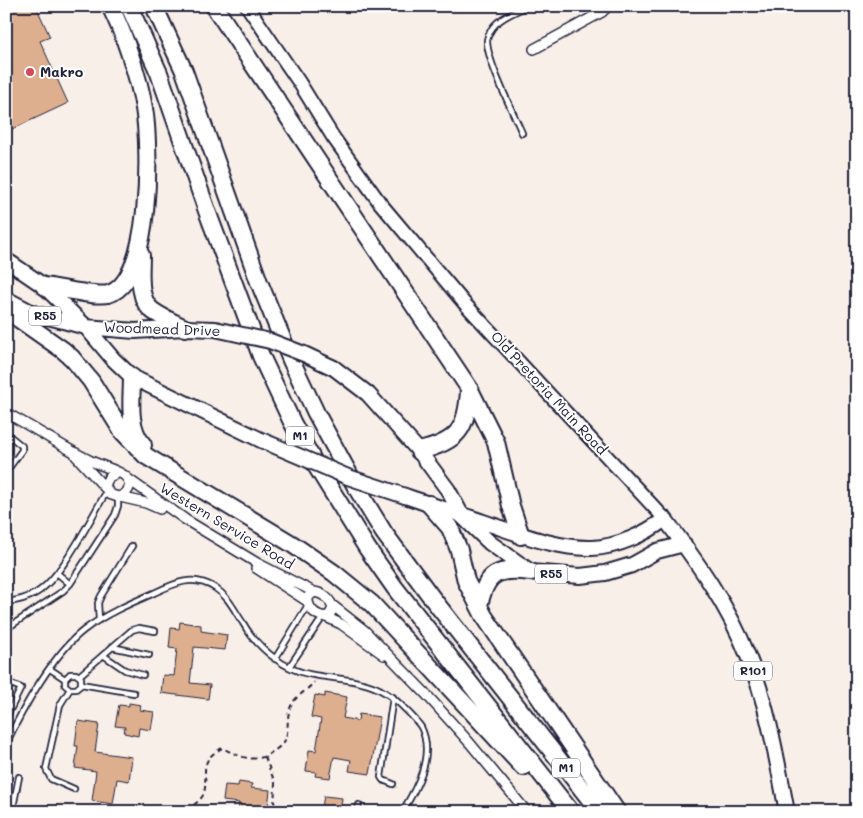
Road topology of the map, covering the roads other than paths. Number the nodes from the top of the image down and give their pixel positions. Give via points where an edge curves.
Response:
1 (110, 6) edge
2 (128, 6) edge
3 (154, 6) edge
4 (214, 6) edge
5 (247, 6) edge
6 (526, 6) edge
7 (608, 6) edge
8 (534, 49) dead end
9 (522, 133) dead end
10 (141, 244) junction
11 (6, 260) edge
12 (44, 286) junction
13 (6, 299) edge
14 (6, 310) edge
15 (86, 326) junction
16 (185, 328) junction
17 (132, 377) junction
18 (469, 388) junction
19 (6, 412) edge
20 (6, 432) edge
21 (69, 449) junction
22 (419, 451) junction
23 (9, 468) dead end
24 (118, 473) junction
25 (174, 474) junction
26 (128, 479) junction
27 (106, 490) junction
28 (119, 497) junction
29 (429, 504) junction
30 (462, 516) junction
31 (665, 519) junction
32 (521, 536) junction
33 (684, 544) junction
34 (132, 546) dead end
35 (530, 572) junction
36 (57, 573) junction
37 (70, 584) junction
38 (314, 592) junction
39 (6, 602) edge
40 (308, 603) junction
41 (332, 605) junction
42 (479, 605) junction
43 (325, 617) junction
44 (99, 620) junction
45 (6, 629) edge
46 (155, 631) dead end
47 (112, 647) junction
48 (103, 655) junction
49 (149, 655) dead end
50 (276, 659) junction
51 (396, 664) junction
52 (289, 667) junction
53 (50, 669) junction
54 (143, 675) dead end
55 (79, 676) junction
56 (65, 678) junction
57 (6, 682) edge
58 (81, 684) junction
59 (70, 690) junction
60 (134, 693) dead end
61 (393, 697) junction
62 (6, 718) edge
63 (6, 744) edge
64 (19, 777) dead end
65 (393, 784) dead end
66 (74, 789) dead end
67 (358, 805) dead end
68 (12, 812) edge
69 (357, 812) edge
70 (402, 812) edge
71 (527, 812) edge
72 (563, 812) edge
73 (571, 812) edge
74 (600, 812) edge
75 (617, 812) edge
76 (787, 812) edge

1 - 10 highway via 136,74 144,108 148,176
2 - 73 highway, M1 via 159,73 261,356 315,464 390,580
3 - 74 highway, M1 via 184,71 259,282 291,360 356,487 435,602
4 - 18 highway
5 - 31 main road, Old Pretoria Main Road / R101 via 380,203 465,304
6 - 9 lane via 494,26 487,41 490,57
7 - 8 street
10 - 12 highway via 126,280 109,294
10 - 16 highway via 146,304
11 - 12 main road, Woodmead Drive / R55
12 - 15 main road, Woodmead Drive / R55
13 - 15 main road, Woodmead Drive / R55 via 33,313
14 - 25 highway via 72,358 139,451
15 - 16 main road, Woodmead Drive / R55 via 135,331
15 - 17 main road, Woodmead Drive / R55
16 - 22 main road, Woodmead Drive / R55, bridge via 215,329 270,341 334,368 368,394
17 - 25 highway via 131,418 136,436
17 - 29 main road, Woodmead Drive / R55, bridge via 261,440 348,477
18 - 22 highway via 468,411 458,433 436,447
18 - 32 highway via 496,442
19 - 21 street
20 - 23 lane via 22,446
21 - 24 street
21 - 27 street
22 - 30 main road, Woodmead Drive / R55 via 448,490
24 - 26 street
24 - 27 street via 108,478
25 - 72 highway via 292,544 372,604
26 - 28 street via 128,492
26 - 38 street, Western Service Road via 192,524
27 - 28 street via 111,496
27 - 36 lane
28 - 37 lane via 115,515
28 - 40 street, Western Service Road via 153,505
29 - 30 main road, Woodmead Drive / R55
29 - 42 highway via 450,528 466,581
30 - 32 main road, Woodmead Drive / R55
30 - 35 main road, Woodmead Drive / R55 via 490,543
31 - 32 main road, Woodmead Drive / R55 via 638,536 591,548
31 - 33 main road, Old Pretoria Main Road / R101
33 - 35 main road, R55 via 657,551 632,565 605,573 580,576
33 - 76 main road, Old Pretoria Main Road / R101 via 718,596 749,657
34 - 44 lane via 103,590 98,603
35 - 42 highway via 513,570 491,577 483,588
36 - 37 lane
36 - 39 lane via 37,593
37 - 45 lane
38 - 40 street via 308,597
38 - 41 street
40 - 43 street via 312,611
40 - 50 lane
41 - 43 street via 331,614
41 - 51 street via 364,630
42 - 75 highway
43 - 51 street via 341,624
43 - 52 lane
44 - 50 lane via 179,582 194,581 225,596 256,641
44 - 53 lane via 77,636
46 - 47 lane via 134,629
47 - 48 lane
47 - 49 lane
48 - 54 lane via 125,670
48 - 55 lane
50 - 52 lane
51 - 71 street via 469,742
52 - 61 lane via 319,676 360,682
53 - 56 lane
53 - 63 lane
55 - 56 lane via 70,674
55 - 58 lane
56 - 59 lane via 65,685
57 - 62 lane via 21,688
58 - 59 lane
58 - 60 lane
59 - 66 lane via 60,705 46,769 51,779
61 - 65 lane via 381,777
61 - 70 lane via 420,727 426,746 421,776
64 - 68 lane
67 - 69 lane

